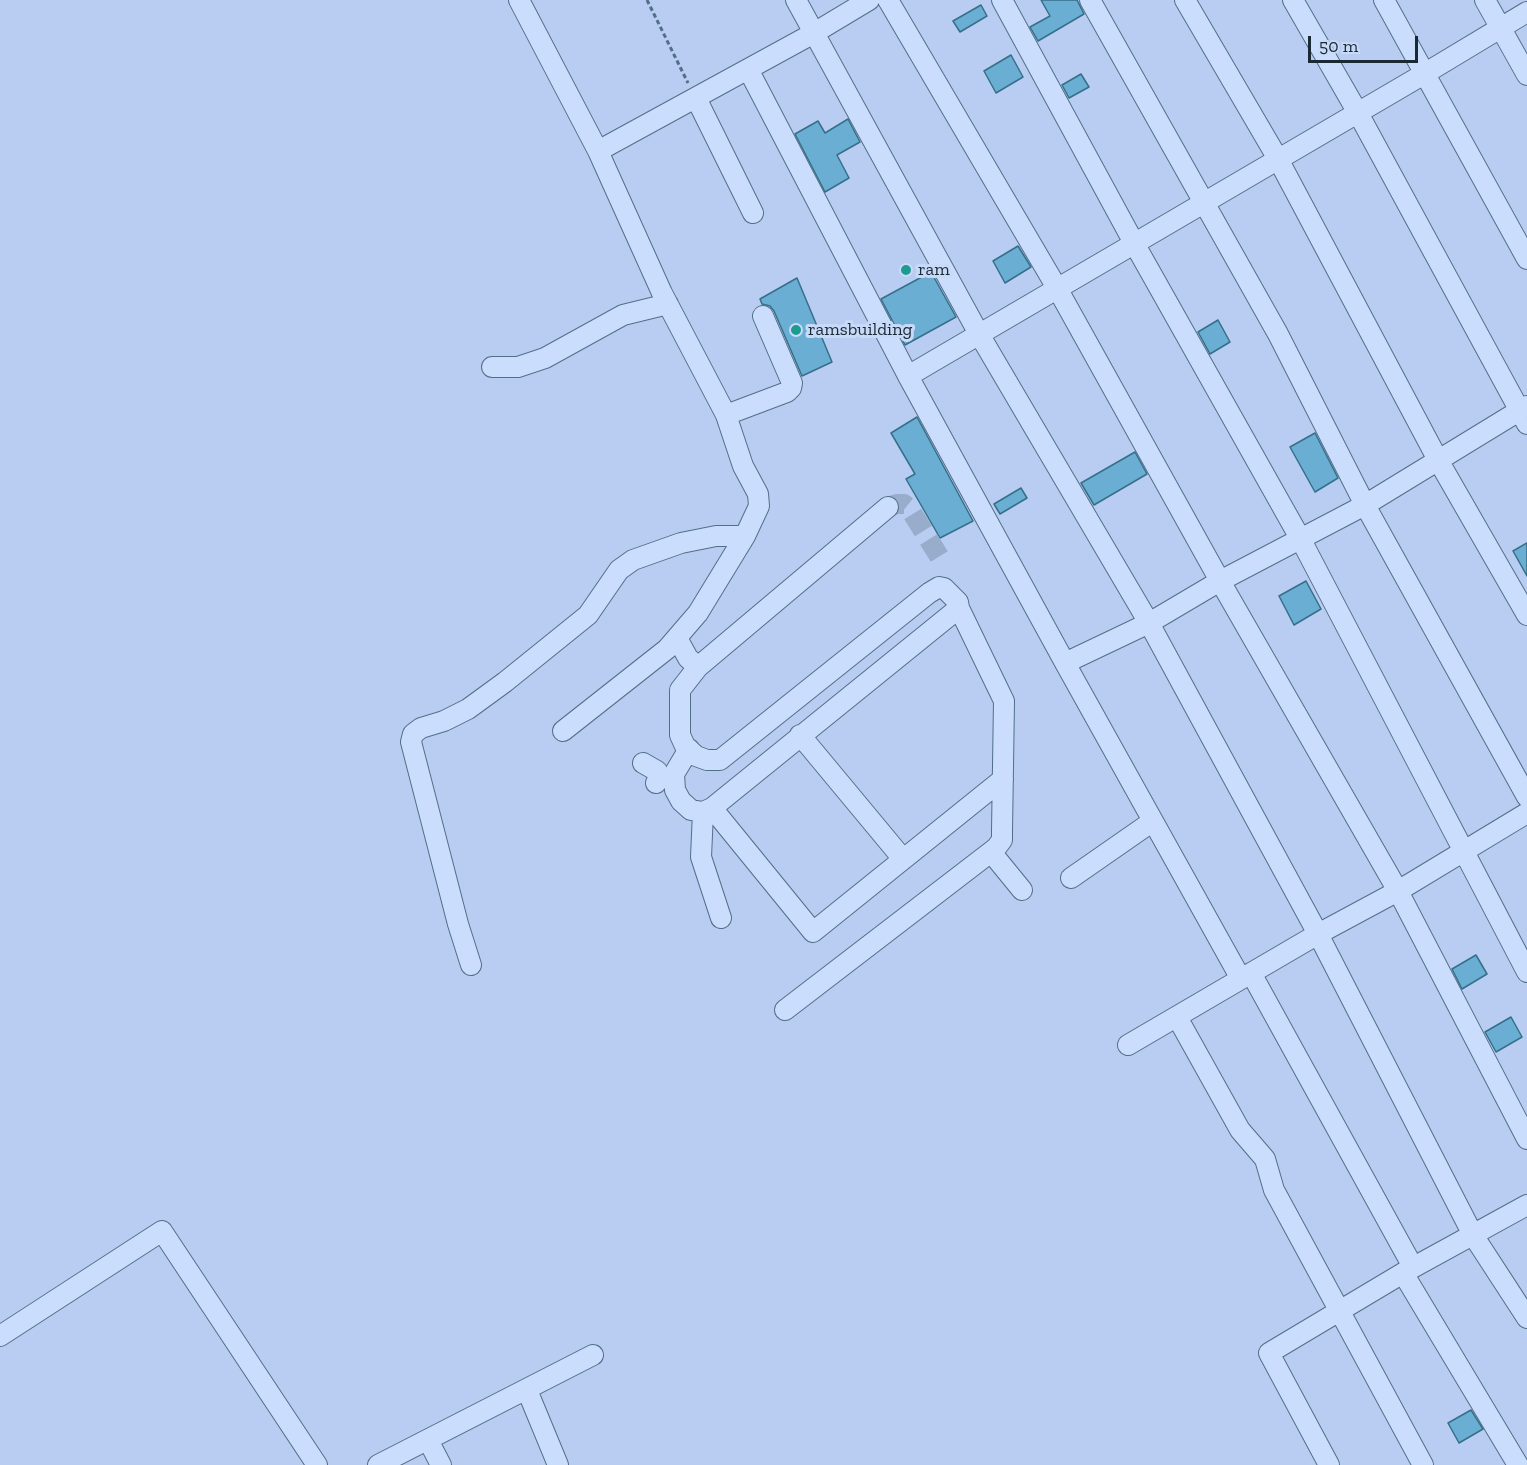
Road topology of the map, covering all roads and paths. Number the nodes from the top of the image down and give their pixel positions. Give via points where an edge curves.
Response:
1 (519, 0) edge
2 (646, 0) edge
3 (796, 0) edge
4 (869, 0) edge
5 (888, 0) edge
6 (1002, 0) edge
7 (1090, 0) edge
8 (1185, 0) edge
9 (1293, 0) edge
10 (1384, 0) edge
11 (1485, 0) edge
12 (1527, 12) edge
13 (1500, 27) junction
14 (814, 33) junction
15 (748, 69) junction
16 (1424, 74) junction
17 (1527, 75) edge
18 (696, 98) junction
19 (1358, 113) junction
20 (598, 151) junction
21 (1278, 159) junction
22 (1203, 203) junction
23 (753, 213) dead end
24 (1134, 243) junction
25 (1527, 259) edge
26 (1057, 288) junction
27 (668, 304) junction
28 (763, 316) dead end
29 (979, 334) junction
30 (492, 367) dead end
31 (908, 376) junction
32 (1524, 414) edge
33 (726, 415) junction
34 (1438, 460) junction
35 (1365, 506) junction
36 (888, 507) dead end
37 (745, 536) junction
38 (1300, 538) junction
39 (1220, 581) junction
40 (959, 608) junction
41 (1527, 615) edge
42 (1149, 623) junction
43 (677, 638) junction
44 (1065, 663) junction
45 (698, 668) junction
46 (563, 730) dead end
47 (800, 735) junction
48 (689, 750) junction
49 (678, 767) junction
50 (652, 773) dead end
51 (1003, 779) junction
52 (1527, 797) edge
53 (707, 810) junction
54 (1527, 813) edge
55 (1153, 821) junction
56 (1464, 849) junction
57 (991, 852) junction
58 (903, 859) junction
59 (1071, 878) dead end
60 (1022, 890) dead end
61 (1398, 891) junction
62 (721, 918) dead end
63 (1318, 934) junction
64 (471, 965) dead end
65 (1527, 972) edge
66 (1246, 976) junction
67 (785, 1010) dead end
68 (1177, 1017) junction
69 (1128, 1045) dead end
70 (1527, 1138) edge
71 (1527, 1205) edge
72 (1473, 1235) junction
73 (1408, 1270) junction
74 (1339, 1312) junction
75 (1527, 1318) edge
76 (0, 1336) edge
77 (593, 1355) dead end
78 (527, 1390) junction
79 (428, 1440) junction
80 (317, 1465) edge
81 (378, 1465) edge
82 (441, 1465) edge
83 (558, 1465) edge
84 (1329, 1465) edge
85 (1423, 1465) edge
86 (1518, 1465) edge

1 - 20 street
2 - 18 path
3 - 14 street
4 - 14 street
5 - 26 street
6 - 24 street
7 - 22 street
8 - 21 street
9 - 19 street
10 - 16 street
11 - 13 street
12 - 13 street
13 - 16 street
13 - 17 street
14 - 15 street
14 - 29 street
15 - 18 street
15 - 31 street
16 - 19 street
16 - 25 street
18 - 20 street
18 - 23 street
19 - 21 street
19 - 32 street
20 - 27 street
21 - 22 street
21 - 34 street
22 - 24 street
22 - 35 street via 1278,334
24 - 26 street
24 - 38 street
26 - 29 street
26 - 39 street
27 - 30 street via 623,315 545,357 518,367
27 - 33 street
28 - 33 street via 791,388
29 - 31 street
29 - 42 street
31 - 44 street
32 - 34 street
33 - 37 street via 743,466 758,494 759,506
34 - 35 street
34 - 41 street
35 - 38 street
35 - 52 street
36 - 45 street
37 - 43 street via 698,613
37 - 64 street via 716,536 681,543 633,560 618,570 588,615 505,682 468,709 413,734 411,742
38 - 39 street
38 - 56 street
39 - 42 street
39 - 61 street
40 - 47 street
40 - 48 street via 949,592 939,587 720,760 707,760
40 - 51 street via 1004,701
42 - 44 street
42 - 63 street
43 - 45 street
43 - 46 street
44 - 55 street
45 - 48 street via 680,690 680,735
47 - 53 street
47 - 58 street
48 - 49 street
49 - 50 street
49 - 53 street via 674,774 675,790 681,801 692,810
51 - 57 street via 1002,840
51 - 58 street
53 - 58 street via 813,932
53 - 62 street via 702,857
54 - 56 street
55 - 59 street
55 - 66 street
56 - 61 street
56 - 65 street
57 - 60 street
57 - 67 street
61 - 63 street
61 - 70 street
63 - 66 street
63 - 72 street
66 - 68 street
66 - 73 street
68 - 69 street
68 - 74 street via 1240,1130 1265,1159 1274,1191
71 - 72 street
72 - 73 street
72 - 75 street
73 - 74 street
73 - 86 street
74 - 84 street via 1269,1353
74 - 85 street
76 - 80 street via 162,1231
77 - 78 street
78 - 79 street
78 - 83 street
79 - 81 street
79 - 82 street

